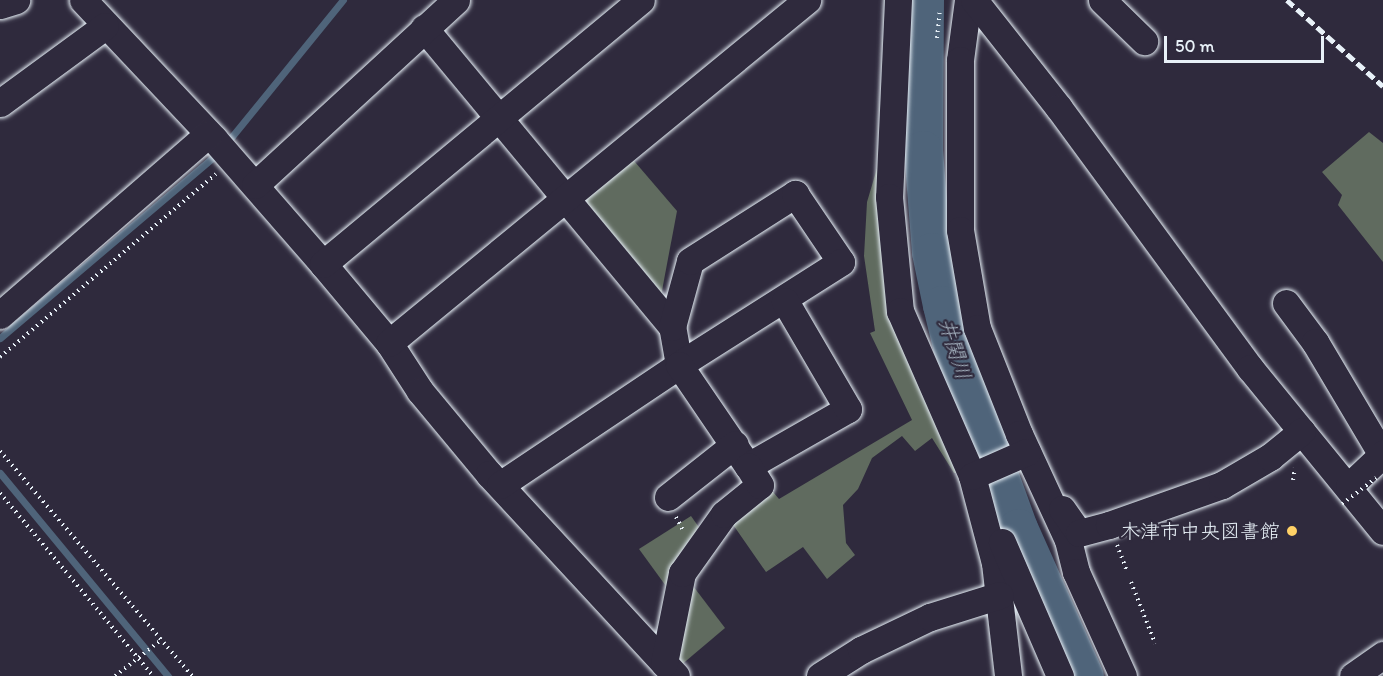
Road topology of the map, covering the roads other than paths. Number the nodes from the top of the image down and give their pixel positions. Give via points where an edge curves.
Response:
1 (16, 0) edge
2 (83, 0) edge
3 (456, 0) edge
4 (641, 0) edge
5 (807, 0) edge
6 (897, 0) edge
7 (968, 0) edge
8 (974, 0) edge
9 (1102, 0) edge
10 (0, 5) edge
11 (105, 26) junction
12 (424, 28) junction
13 (1144, 41) dead end
14 (0, 103) edge
15 (498, 117) junction
16 (221, 148) junction
17 (255, 185) junction
18 (565, 198) junction
19 (323, 264) junction
20 (785, 301) junction
21 (1286, 303) dead end
22 (0, 315) edge
23 (672, 327) junction
24 (389, 343) junction
25 (679, 365) junction
26 (1302, 431) junction
27 (1024, 453) junction
28 (741, 455) junction
29 (1381, 463) edge
30 (975, 475) junction
31 (500, 485) junction
32 (1346, 495) junction
33 (668, 498) road end
34 (1383, 531) edge
35 (1000, 595) junction
36 (1383, 655) edge
37 (670, 670) edge
38 (820, 676) edge
39 (1008, 676) edge
40 (1060, 676) edge
41 (1123, 676) edge
42 (1353, 676) edge

1 - 10 street
2 - 11 street
3 - 12 street
4 - 15 street
5 - 18 street
6 - 30 street via 889,197 900,311
7 - 27 street via 960,60 960,230 977,328
8 - 26 street via 1059,108 1250,368
9 - 13 street
11 - 14 street
11 - 16 street
12 - 15 street
12 - 17 street
15 - 18 street
15 - 19 street
16 - 17 street
16 - 22 street
17 - 19 street
18 - 23 street
18 - 24 street
19 - 24 street
20 - 23 street via 841,262 795,194 690,261
20 - 25 street
20 - 28 street via 848,409
21 - 29 street via 1315,342
23 - 25 street
24 - 31 street via 420,392
25 - 28 street
25 - 31 street
26 - 27 street via 1270,457 1222,485 1079,533
26 - 32 street
27 - 30 street
27 - 41 street via 1068,540 1076,572
28 - 33 street
28 - 37 street via 760,485 724,514 682,573
29 - 32 street
30 - 35 street
30 - 40 street
31 - 37 street
32 - 34 street
35 - 38 street via 930,616 861,650
35 - 39 street
36 - 42 street

